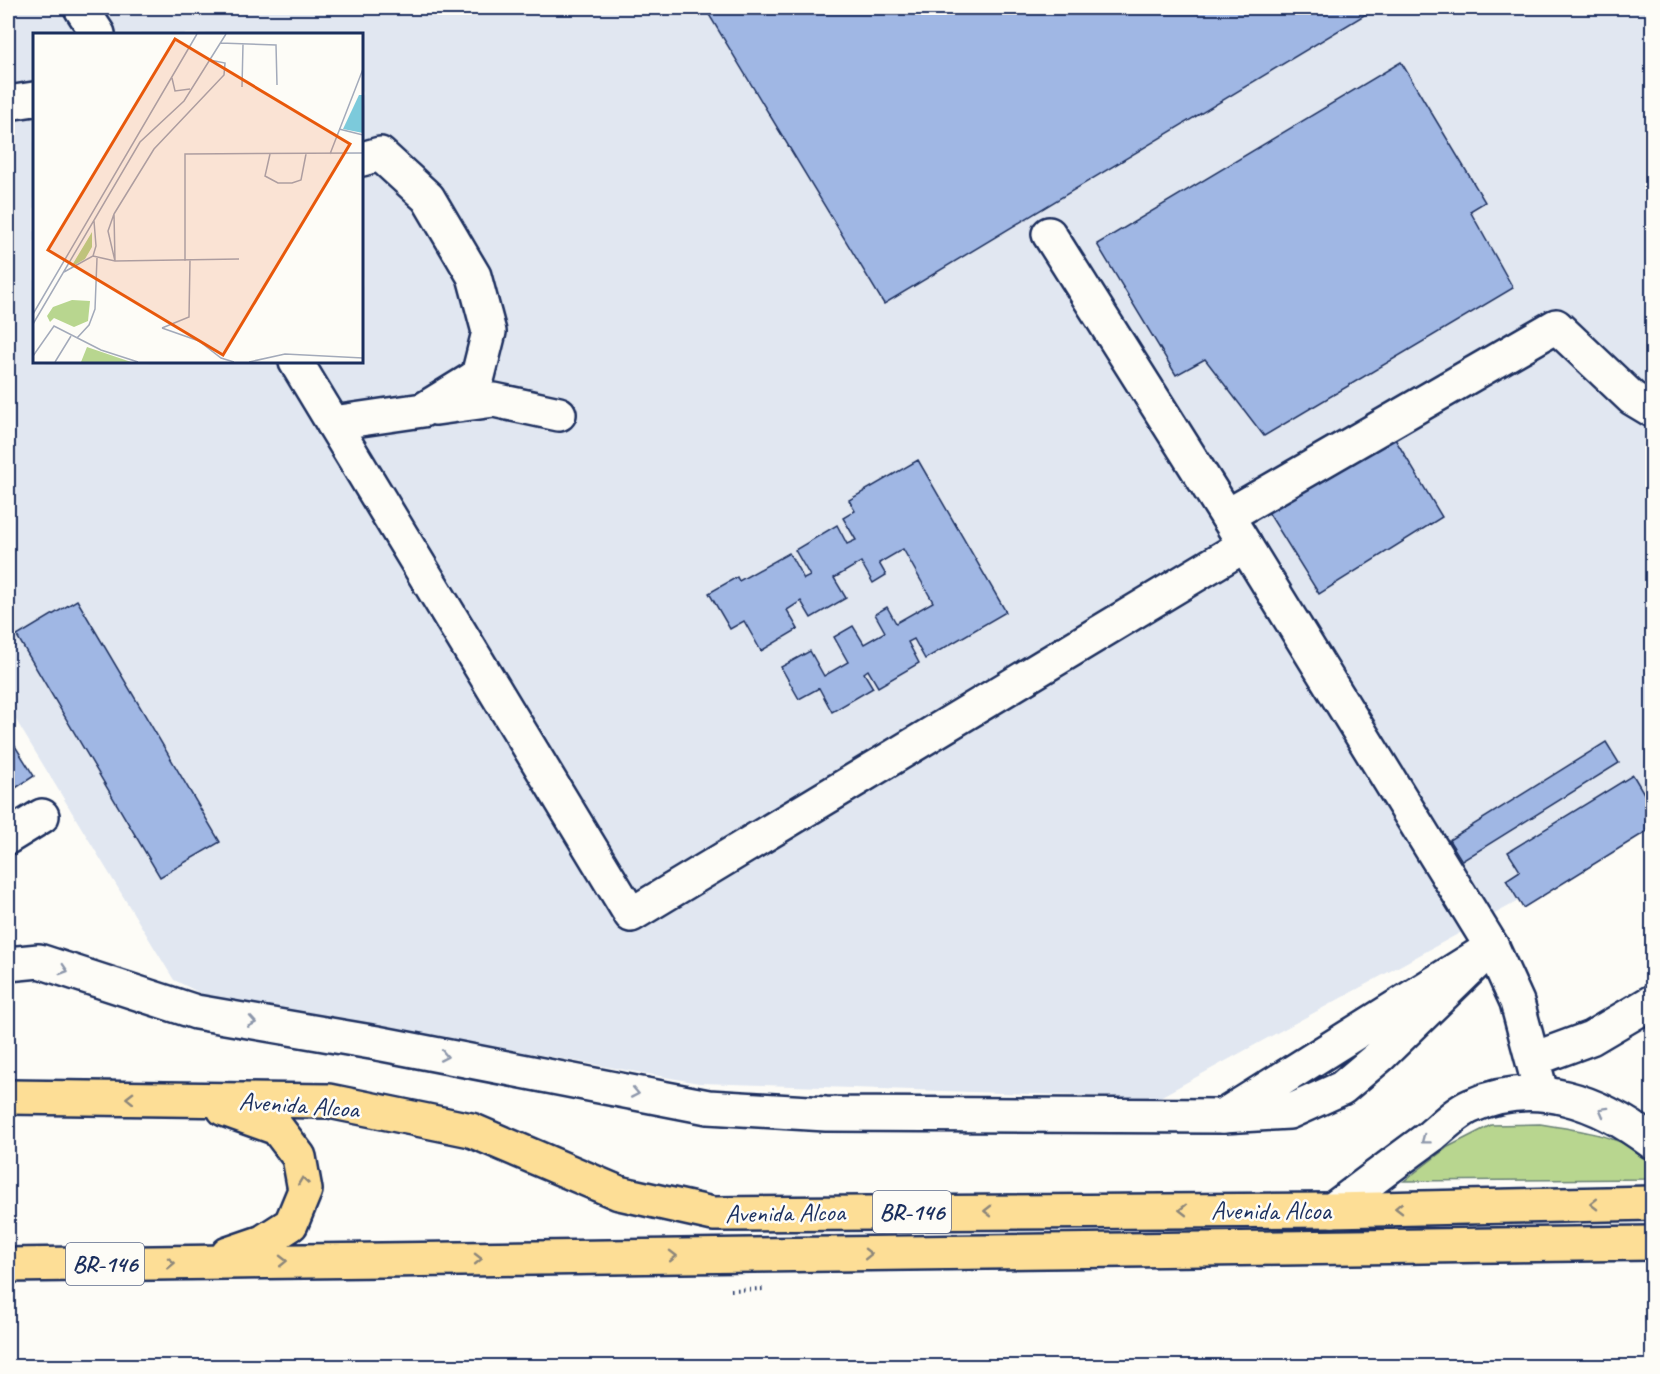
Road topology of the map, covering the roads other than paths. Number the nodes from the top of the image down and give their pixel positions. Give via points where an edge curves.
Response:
1 (81, 8) edge
2 (97, 33) edge
3 (33, 99) edge
4 (8, 103) edge
5 (363, 159) edge
6 (1049, 234) dead end
7 (297, 363) edge
8 (423, 410) junction
9 (1653, 410) edge
10 (559, 414) dead end
11 (333, 423) junction
12 (1227, 516) junction
13 (1245, 545) junction
14 (42, 816) dead end
15 (8, 837) edge
16 (1492, 947) junction
17 (8, 964) edge
18 (1653, 1002) edge
19 (1533, 1059) junction
20 (1540, 1092) junction
21 (8, 1097) edge
22 (189, 1099) junction
23 (1653, 1142) edge
24 (1653, 1203) edge
25 (1332, 1210) junction
26 (1653, 1243) edge
27 (203, 1262) junction
28 (8, 1265) edge

1 - 2 street
3 - 4 street
5 - 8 street via 380,154 428,198 474,276 489,332 478,376
6 - 12 street
7 - 11 street
8 - 10 street via 494,400
8 - 11 street
9 - 12 street via 1632,398 1556,326
11 - 13 street via 632,915
12 - 13 street
13 - 16 street
14 - 15 street
17 -> 16 street via 39,961 196,1012 708,1107 826,1114 1223,1116
16 - 19 street via 1517,1002
18 - 19 street via 1591,1038
19 - 20 street
23 -> 20 street via 1593,1105
20 -> 25 street via 1470,1106
22 -> 21 main road, Avenida Alcoa / BR-146
25 -> 22 main road, Avenida Alcoa / BR-146 via 713,1214 619,1192 471,1130 329,1101
27 -> 22 main road via 263,1242 291,1224 305,1190 299,1157 277,1128
24 -> 25 main road, Avenida Alcoa / BR-146
27 -> 26 main road, Avenida Alcoa / BR-146
28 -> 27 main road, Avenida Alcoa / BR-146

